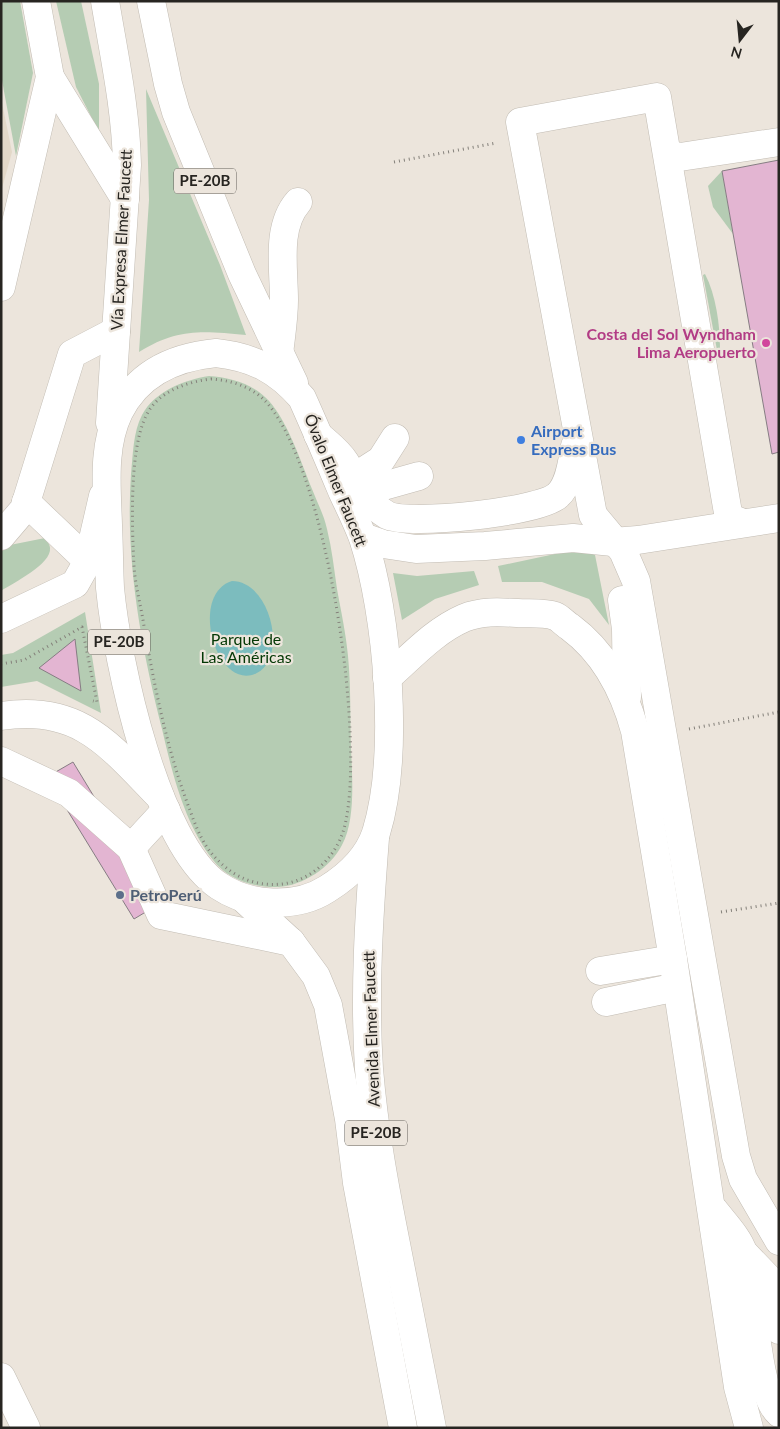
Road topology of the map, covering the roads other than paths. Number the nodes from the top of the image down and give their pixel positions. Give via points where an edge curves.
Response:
1 (36, 1) edge
2 (105, 1) edge
3 (151, 1) edge
4 (50, 77) junction
5 (779, 142) edge
6 (668, 154) junction
7 (125, 199) junction
8 (298, 202) dead end
9 (1, 287) edge
10 (116, 331) junction
11 (279, 354) junction
12 (302, 398) junction
13 (318, 435) junction
14 (395, 438) dead end
15 (577, 439) junction
16 (108, 450) junction
17 (419, 476) dead end
18 (106, 482) junction
19 (358, 485) junction
20 (26, 502) junction
21 (779, 518) edge
22 (743, 523) junction
23 (1, 536) edge
24 (363, 537) junction
25 (613, 542) junction
26 (88, 561) junction
27 (1, 619) edge
28 (387, 678) junction
29 (627, 701) junction
30 (1, 716) edge
31 (1, 762) edge
32 (163, 804) junction
33 (376, 834) junction
34 (131, 848) junction
35 (244, 899) junction
36 (291, 942) junction
37 (673, 960) junction
38 (600, 971) dead end
39 (677, 987) junction
40 (606, 1002) dead end
41 (710, 1205) junction
42 (779, 1241) edge
43 (742, 1251) junction
44 (779, 1330) edge
45 (1, 1377) edge
46 (779, 1413) edge
47 (745, 1422) edge
48 (26, 1428) edge
49 (403, 1428) edge
50 (432, 1428) edge

1 - 4 main road
2 - 7 main road, Vía Expresa Elmer Faucett / PE-20B via 126,142
3 - 11 main road, PE-20B via 176,112 242,274
4 - 7 main road
4 - 9 main road
5 - 6 main road via 680,157
6 - 15 main road via 657,96 520,122
6 - 22 main road via 728,513
7 - 10 main road, Vía Expresa Elmer Faucett / PE-20B
8 - 11 main road via 290,211 285,229
10 - 16 main road, Vía Expresa Elmer Faucett / PE-20B
10 - 20 main road via 72,354
11 - 12 main road, PE-20B
12 - 13 main road, Óvalo Elmer Faucett / PE-20B
12 - 16 main road, Óvalo Elmer Faucett / PE-20B via 273,370 246,358 216,353 177,359 148,376 130,395 119,412
13 - 19 main road via 344,460
13 - 24 main road, Óvalo Elmer Faucett / PE-20B
14 - 19 main road via 381,460
15 - 19 main road via 566,485 558,496 546,503 478,516 415,519 388,515
15 - 25 main road via 593,515
16 - 18 main road, Óvalo Elmer Faucett / PE-20B
17 - 19 main road
18 - 26 main road
18 - 32 main road, Óvalo Elmer Faucett / PE-20B via 110,590 128,695
20 - 23 main road via 24,509
20 - 26 main road
21 - 22 main road
22 - 25 main road
24 - 25 main road via 416,549 573,538
24 - 28 main road, Óvalo Elmer Faucett / PE-20B via 379,607
25 - 29 main road via 626,629
25 - 42 main road via 623,551 636,581 736,1156 743,1179
26 - 27 main road via 74,584
28 - 29 main road via 432,637 476,614 554,616 596,651
28 - 33 main road, Óvalo Elmer Faucett / PE-20B via 386,783
29 - 37 main road via 635,731
30 - 32 main road via 24,712 66,719 104,740
31 - 34 main road via 69,793
32 - 34 main road
32 - 35 main road, Óvalo Elmer Faucett / PE-20B via 181,844 197,868 219,886
33 - 35 main road, Óvalo Elmer Faucett / PE-20B via 363,858 345,878 323,892 297,901 271,903
33 - 50 main road, Avenida Elmer Faucett / PE-20B via 369,923 369,1069 384,1183
34 - 36 main road via 162,915
35 - 36 main road, Avenida Elmer Faucett / PE-20B
36 - 49 main road, Avenida Elmer Faucett / PE-20B via 316,976 328,1005 357,1184
37 - 38 main road
37 - 39 main road
39 - 40 main road
39 - 41 main road
41 - 43 main road
41 - 47 main road
43 - 44 main road via 767,1277
43 - 46 main road via 764,1378 770,1402
45 - 48 main road

